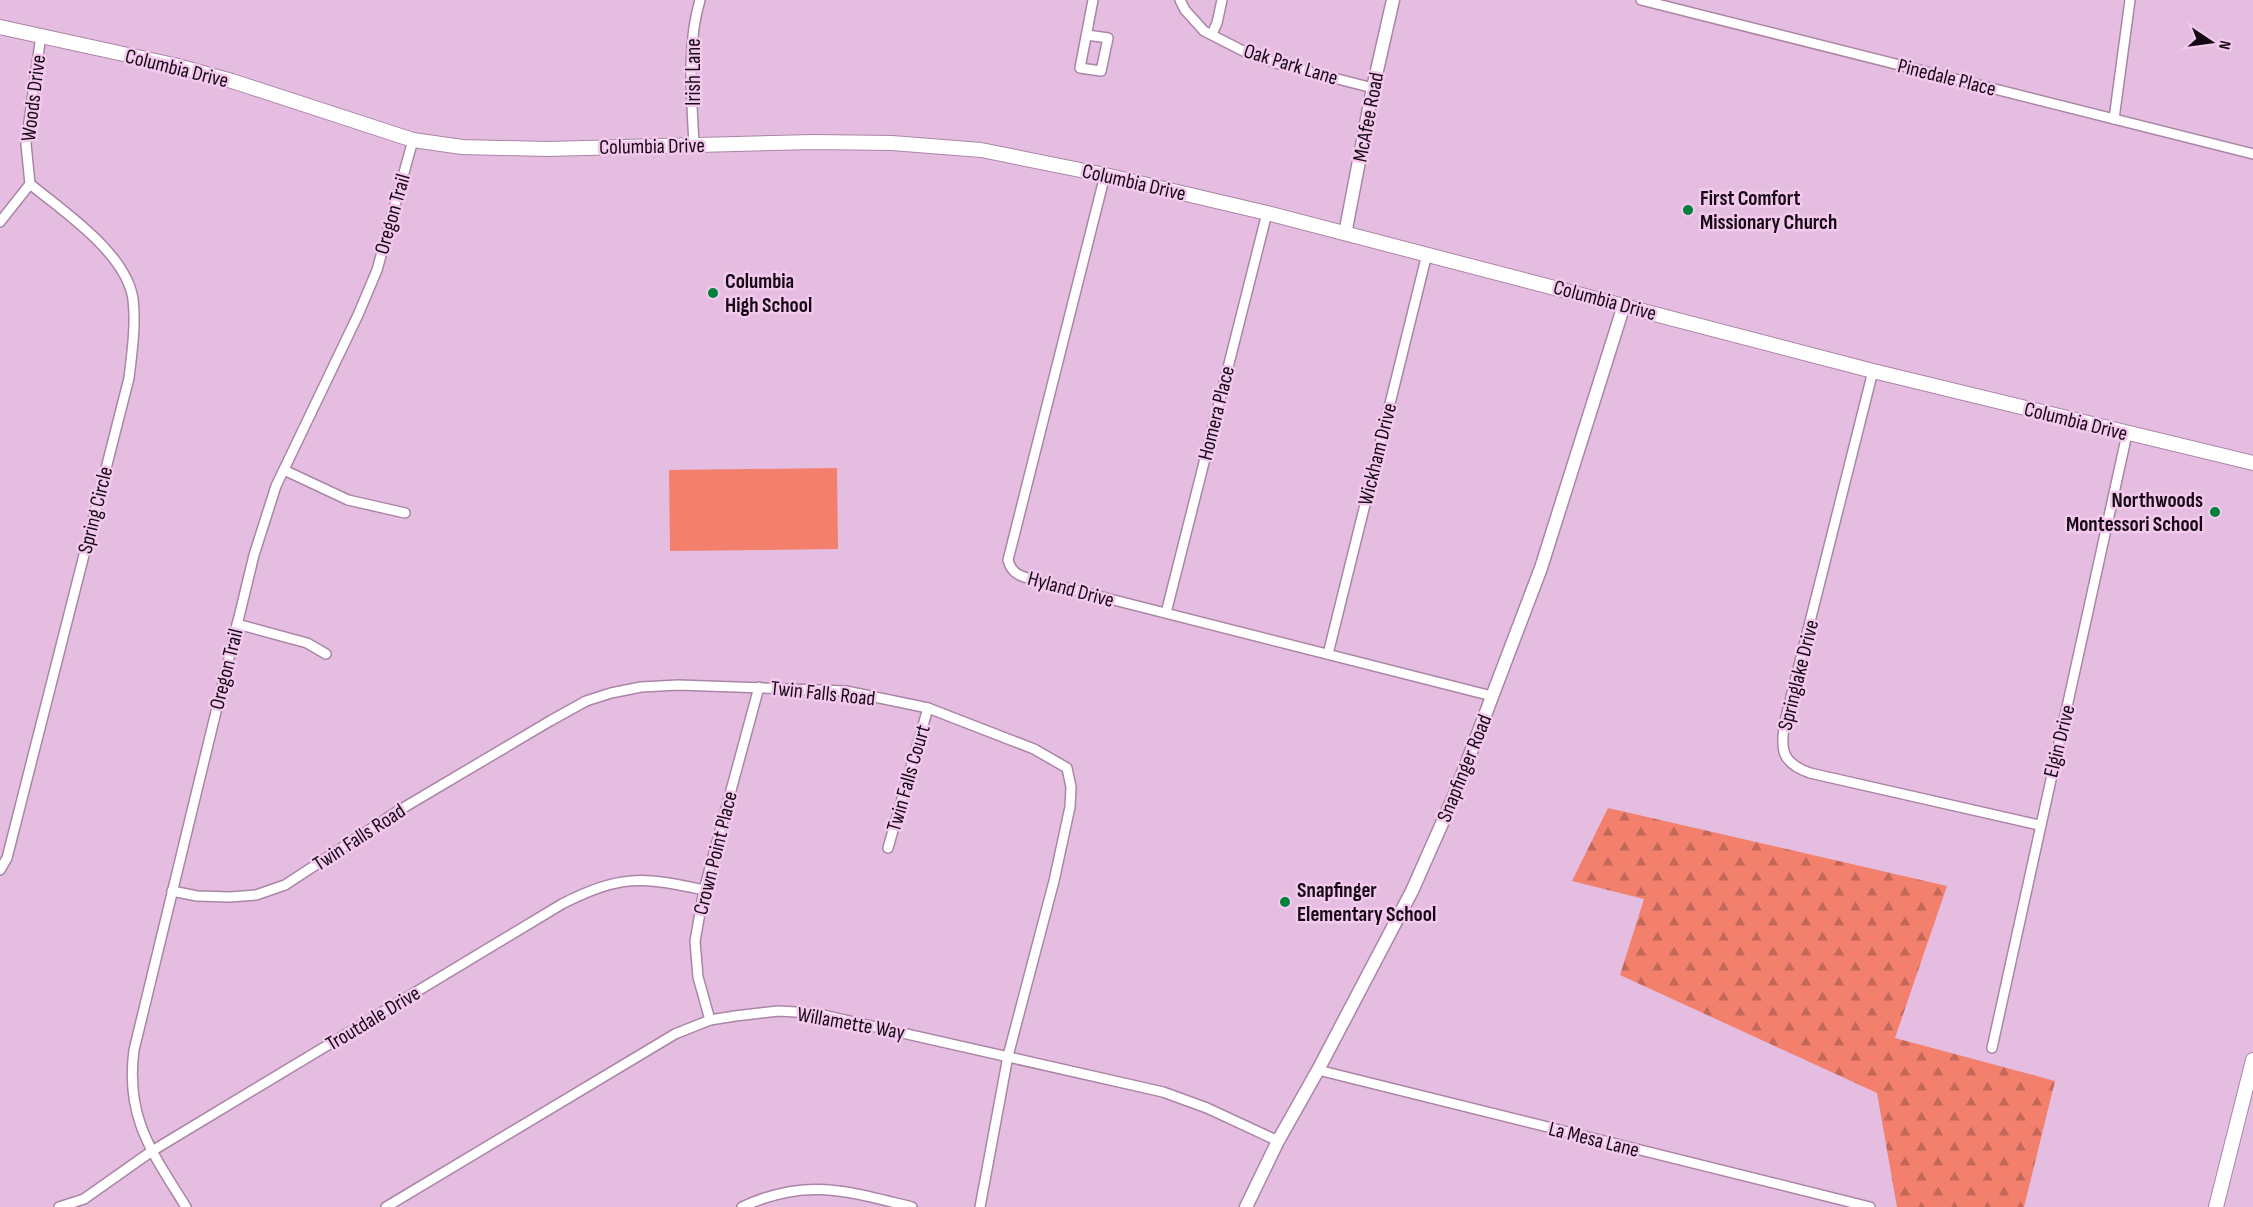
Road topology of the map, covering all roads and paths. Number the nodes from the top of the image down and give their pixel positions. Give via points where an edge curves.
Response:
1 (700, 0) edge
2 (1093, 0) edge
3 (1180, 0) edge
4 (1222, 0) edge
5 (1393, 0) edge
6 (1641, 0) edge
7 (2130, 0) edge
8 (0, 27) edge
9 (1212, 34) junction
10 (41, 35) junction
11 (1087, 35) dead end
12 (1373, 88) junction
13 (2114, 118) junction
14 (413, 140) junction
15 (694, 146) junction
16 (2253, 154) edge
17 (1105, 175) junction
18 (30, 184) junction
19 (1267, 213) junction
20 (0, 222) edge
21 (1345, 234) junction
22 (1427, 254) junction
23 (1624, 305) junction
24 (1873, 371) junction
25 (2127, 434) junction
26 (2253, 463) edge
27 (284, 470) junction
28 (405, 513) dead end
29 (1166, 613) junction
30 (237, 624) junction
31 (326, 654) dead end
32 (1328, 654) junction
33 (759, 687) junction
34 (1492, 696) junction
35 (927, 708) junction
36 (2039, 825) junction
37 (888, 848) dead end
38 (0, 870) edge
39 (704, 890) junction
40 (172, 891) junction
41 (710, 1020) junction
42 (1992, 1048) dead end
43 (1008, 1056) junction
44 (2253, 1060) edge
45 (1318, 1071) junction
46 (1278, 1141) junction
47 (152, 1151) junction
48 (754, 1204) edge
49 (59, 1207) edge
50 (186, 1207) edge
51 (386, 1207) edge
52 (742, 1207) edge
53 (912, 1207) edge
54 (980, 1207) edge
55 (1246, 1207) edge
56 (1870, 1207) edge
57 (2216, 1207) edge

1 - 15 street, Irish Lane via 690,54
2 - 11 street
3 - 9 street, Oak Park Lane via 1204,31
4 - 9 street
5 - 12 street, McAfee Road
6 - 13 street, Pinedale Place
7 - 13 street
8 - 10 main road, Columbia Drive
9 - 12 street, Oak Park Lane via 1249,54
10 - 14 main road, Columbia Drive via 232,81
10 - 18 street, Woods Drive via 26,144
12 - 21 street, McAfee Road
13 - 16 street, Pinedale Place
14 - 15 main road, Columbia Drive via 462,147 547,149
14 - 27 street, Oregon Trail via 377,270
15 - 17 main road, Columbia Drive via 892,143 981,150
17 - 19 main road, Columbia Drive
17 - 29 street, Hyland Drive via 1008,560 1016,574
18 - 20 street
18 - 38 street, Spring Circle via 104,247 122,272 133,297 135,328 129,378 7,858
19 - 21 main road, Columbia Drive
19 - 29 street, Homera Place
21 - 22 main road, Columbia Drive
22 - 23 main road, Columbia Drive
22 - 32 street, Wickham Drive
23 - 24 main road, Columbia Drive
23 - 34 street, Snapfinger Road via 1541,568
24 - 25 main road, Columbia Drive
24 - 36 street, Springlake Drive via 1785,721 1782,751 1797,769 1810,773
25 - 26 main road, Columbia Drive
25 - 36 street, Elgin Drive
27 - 28 street via 348,500
27 - 30 street, Oregon Trail via 254,555
29 - 32 street, Hyland Drive
30 - 31 street via 308,643
30 - 40 street, Oregon Trail
32 - 34 street, Hyland Drive
33 - 35 street, Twin Falls Road via 846,691
33 - 39 street, Crown Point Place
33 - 40 street, Twin Falls Road via 641,687 586,701 398,811 285,885 256,895 230,897
34 - 45 street, Snapfinger Road via 1415,886
35 - 37 street, Twin Falls Court
35 - 43 street, Twin Falls Road via 1048,756 1066,768 1071,787 1054,881
36 - 42 street, Elgin Drive
39 - 41 street, Crown Point Place via 695,941 698,977
39 - 47 street, Troutdale Drive via 645,880 594,888
40 - 47 street, Oregon Trail via 131,1070 135,1113
41 - 43 street, Willamette Way via 778,1011 814,1013
41 - 51 street, Willamette Way via 675,1034
43 - 46 street, Willamette Way via 1163,1092
43 - 54 street, Twin Falls Road
44 - 57 main road
45 - 46 street, Snapfinger Road
45 - 56 street, La Mesa Lane
46 - 55 street, Snapfinger Road
47 - 49 street, Troutdale Drive via 84,1200
47 - 50 street, Oregon Trail
48 - 52 street
48 - 53 street via 789,1190 819,1189

